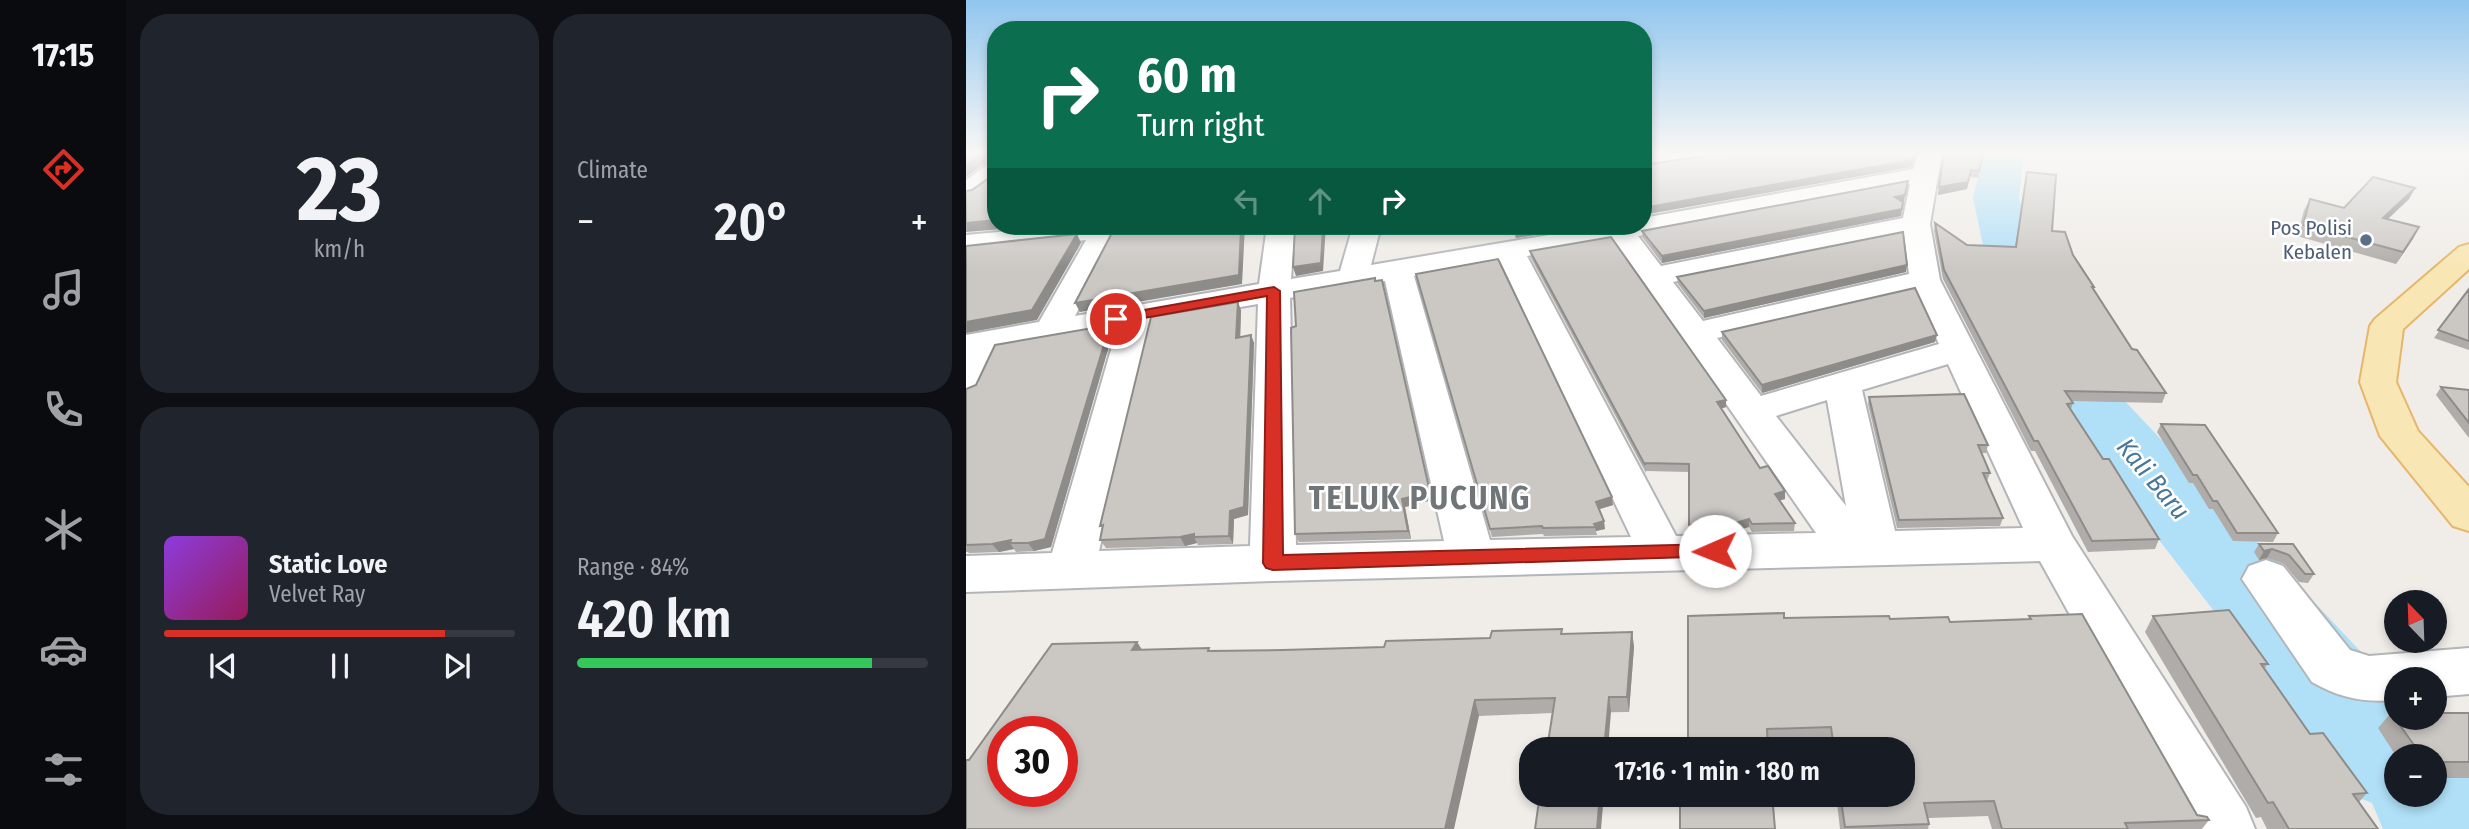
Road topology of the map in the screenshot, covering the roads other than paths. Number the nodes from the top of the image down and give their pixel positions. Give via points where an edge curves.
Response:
1 (1802, 191) edge
2 (1922, 191) edge
3 (987, 224) edge
4 (1652, 224) edge
5 (1916, 224) junction
6 (1048, 235) edge
7 (1103, 235) edge
8 (1280, 235) edge
9 (1365, 235) edge
10 (1596, 235) edge
11 (1622, 235) edge
12 (966, 242) edge
13 (1508, 250) junction
14 (2469, 253) edge
15 (1398, 269) junction
16 (1353, 277) junction
17 (1653, 277) junction
18 (1925, 280) junction
19 (1274, 291) junction
20 (1138, 315) junction
21 (1051, 330) junction
22 (1695, 333) junction
23 (975, 344) edge
24 (1960, 349) junction
25 (966, 384) edge
26 (1842, 384) junction
27 (1751, 411) junction
28 (2469, 515) edge
29 (2053, 544) junction
30 (1864, 548) junction
31 (1661, 552) junction
32 (1471, 558) junction
33 (1273, 563) junction
34 (1071, 570) junction
35 (966, 574) edge
36 (2266, 579) dead end
37 (2469, 671) edge
38 (2224, 829) edge

1 - 4 street
2 - 5 street
3 - 12 street
5 - 17 street
5 - 18 street
6 - 12 street
7 - 21 street
8 - 19 street
9 - 16 street
10 - 13 street
11 - 17 street
13 - 15 street
13 - 31 street
14 - 28 main road via 2387,326 2378,382 2400,436
15 - 16 street
15 - 32 street
16 - 19 street
17 - 22 street
18 - 22 street
18 - 24 street
19 - 20 street
19 - 33 street
20 - 21 street
20 - 34 street
21 - 23 street
22 - 27 street
23 - 25 street
24 - 26 street
24 - 29 street
26 - 27 street
26 - 30 street
27 - 30 street
29 - 30 street
29 - 38 street
30 - 31 street
31 - 32 street
32 - 33 street
33 - 34 street
34 - 35 street
36 - 37 street via 2331,666 2347,676 2369,679

